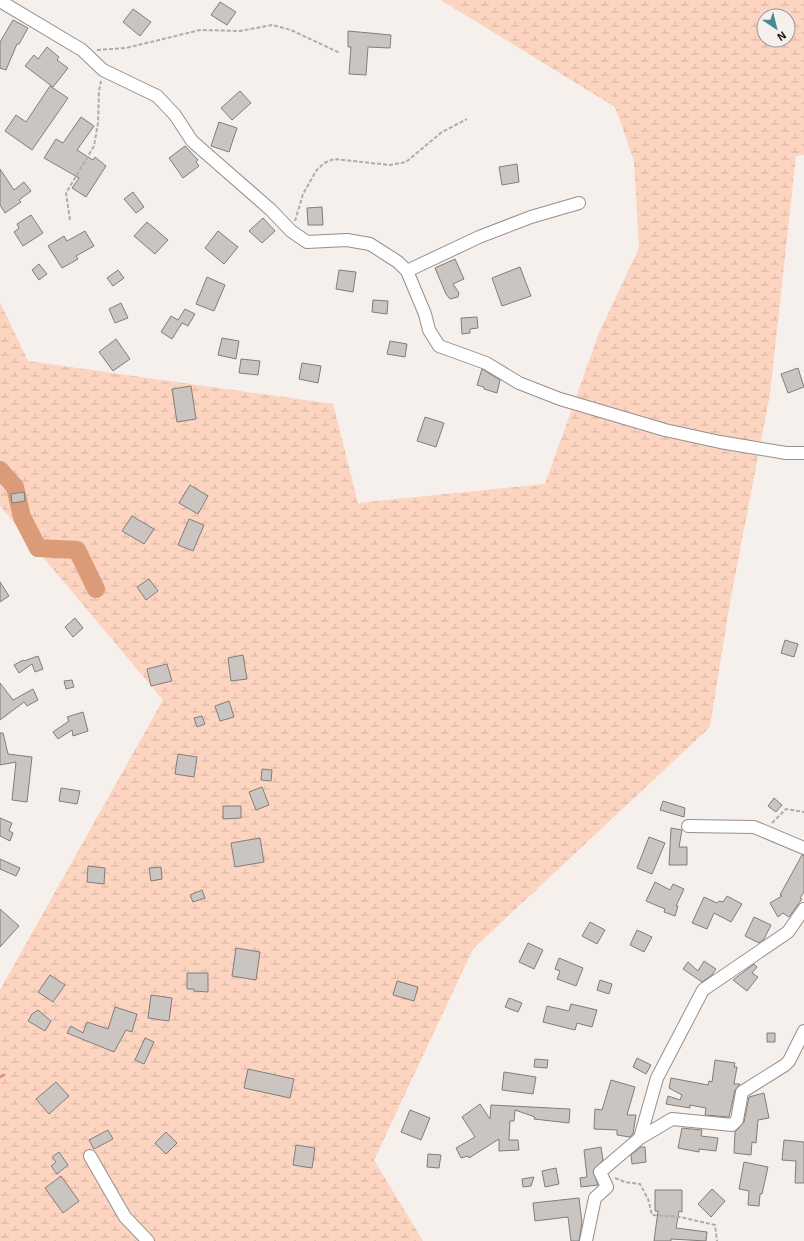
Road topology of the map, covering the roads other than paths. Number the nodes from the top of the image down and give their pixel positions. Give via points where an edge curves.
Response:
1 (0, 1) edge
2 (579, 203) dead end
3 (407, 271) junction
4 (804, 452) edge
5 (688, 826) dead end
6 (804, 848) edge
7 (804, 909) edge
8 (804, 1032) edge
9 (640, 1138) junction
10 (90, 1156) dead end
11 (148, 1241) edge
12 (586, 1241) edge

1 - 3 street via 82,50 103,70 157,96 192,141 306,242 347,240 370,244
2 - 3 street via 531,217 479,237
3 - 4 street via 429,330 439,346 486,363 520,383 560,399 665,430 771,451
5 - 6 street via 754,827
7 - 9 street via 788,932 703,990 657,1078
8 - 9 street via 785,1065 742,1092 738,1120 732,1125 672,1119
9 - 12 street via 600,1172 607,1187 595,1198
10 - 11 street via 125,1217

